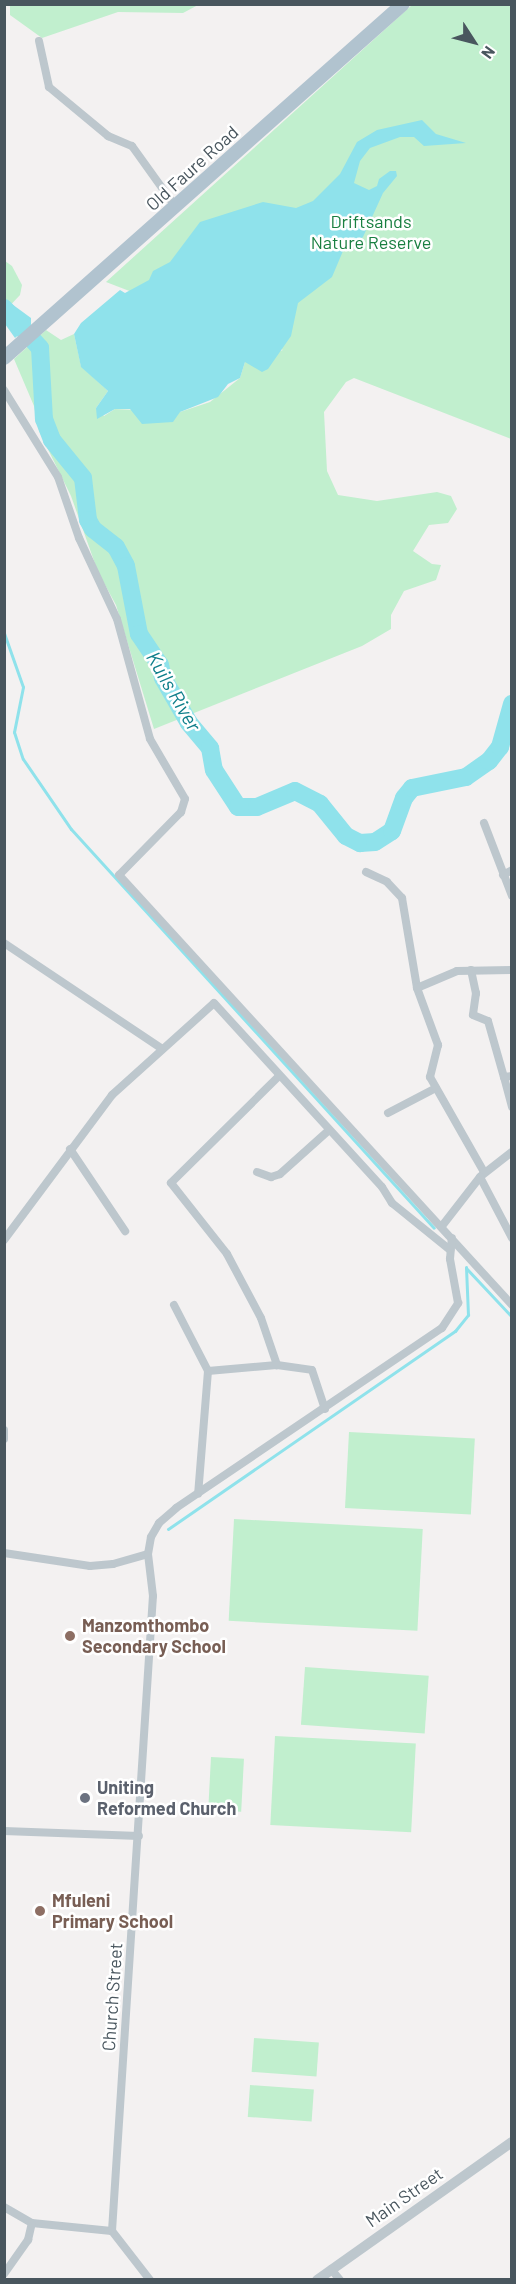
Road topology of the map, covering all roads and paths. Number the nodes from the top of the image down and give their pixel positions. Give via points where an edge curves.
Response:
1 (403, 4) edge
2 (39, 41) dead end
3 (175, 206) junction
4 (8, 354) edge
5 (4, 390) edge
6 (484, 823) dead end
7 (366, 872) dead end
8 (507, 872) edge
9 (512, 896) edge
10 (4, 943) edge
11 (471, 970) junction
12 (512, 970) edge
13 (417, 988) junction
14 (161, 1048) junction
15 (279, 1076) junction
16 (508, 1077) edge
17 (436, 1088) junction
18 (512, 1107) edge
19 (388, 1113) dead end
20 (329, 1130) junction
21 (70, 1149) junction
22 (512, 1152) edge
23 (257, 1172) dead end
24 (482, 1175) junction
25 (442, 1226) junction
26 (125, 1231) dead end
27 (452, 1238) junction
28 (512, 1238) edge
29 (4, 1240) edge
30 (450, 1250) junction
31 (174, 1305) dead end
32 (512, 1305) edge
33 (277, 1365) junction
34 (208, 1371) junction
35 (325, 1409) junction
36 (4, 1430) edge
37 (4, 1438) edge
38 (198, 1494) junction
39 (4, 1552) edge
40 (148, 1554) junction
41 (4, 1831) edge
42 (139, 1836) junction
43 (512, 2142) edge
44 (4, 2207) edge
45 (32, 2223) junction
46 (112, 2231) junction
47 (332, 2269) junction
48 (4, 2274) edge
49 (150, 2280) edge
50 (316, 2280) edge
51 (340, 2280) edge

1 - 3 main road, Old Faure Road
2 - 3 street via 49,87 108,136 132,146
3 - 4 main road, Old Faure Road
5 - 25 street via 58,477 87,557 117,619 150,739 185,799 182,812 119,874
6 - 8 street
7 - 13 street via 387,882 402,898
8 - 9 street
10 - 14 street
11 - 12 street
11 - 13 street via 450,973
11 - 16 street via 476,993 473,1013 489,1023
13 - 17 street via 438,1045 429,1071
14 - 15 street via 214,1003
14 - 21 street via 112,1095
15 - 20 street
15 - 33 street via 171,1183 227,1254 261,1318
16 - 18 street
17 - 19 street
17 - 24 street
20 - 23 street via 280,1174 271,1177
20 - 30 street via 392,1203
21 - 26 street
21 - 29 street
22 - 24 street
24 - 25 street
24 - 28 street
25 - 27 street
27 - 30 street
27 - 32 street
30 - 35 street via 459,1294 450,1320 427,1341
31 - 34 street
33 - 34 street
33 - 35 street via 312,1370
34 - 38 street
35 - 38 street
36 - 37 street
38 - 40 street via 159,1523
39 - 40 street via 90,1566
40 - 42 street, Church Street via 153,1596
41 - 42 street
42 - 46 street, Church Street
43 - 47 street, Main Street
44 - 45 street
45 - 46 street
45 - 48 street via 28,2240
46 - 49 street
47 - 50 street, Main Street
47 - 51 street

